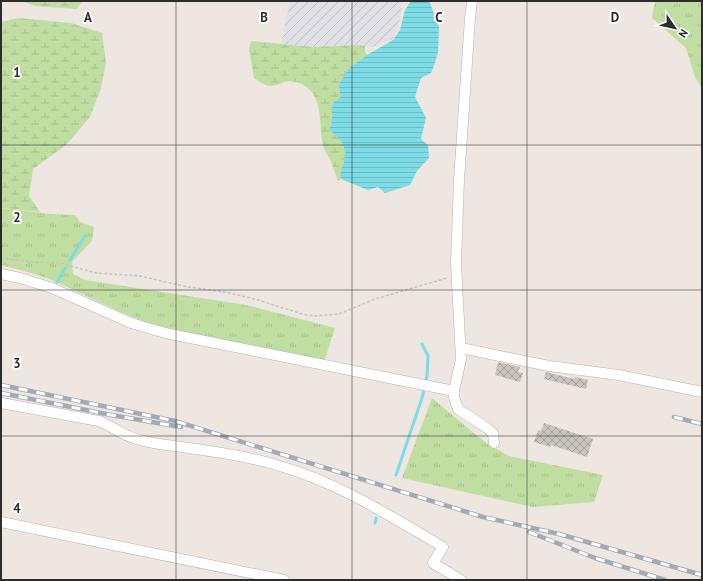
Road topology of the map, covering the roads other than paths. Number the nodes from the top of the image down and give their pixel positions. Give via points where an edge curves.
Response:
1 (472, 1) edge
2 (1, 274) edge
3 (462, 348) junction
4 (454, 391) junction
5 (702, 392) edge
6 (1, 403) edge
7 (494, 443) dead end
8 (1, 522) edge
9 (284, 580) edge
10 (461, 580) edge

1 - 3 lane via 459,180 457,276
2 - 4 lane via 52,288 131,323 165,333
3 - 4 lane
3 - 5 lane via 549,366 619,374
4 - 7 lane via 458,409 493,433
6 - 10 lane via 98,421 136,439 242,456 310,476 367,502 443,547 433,563
8 - 9 lane

